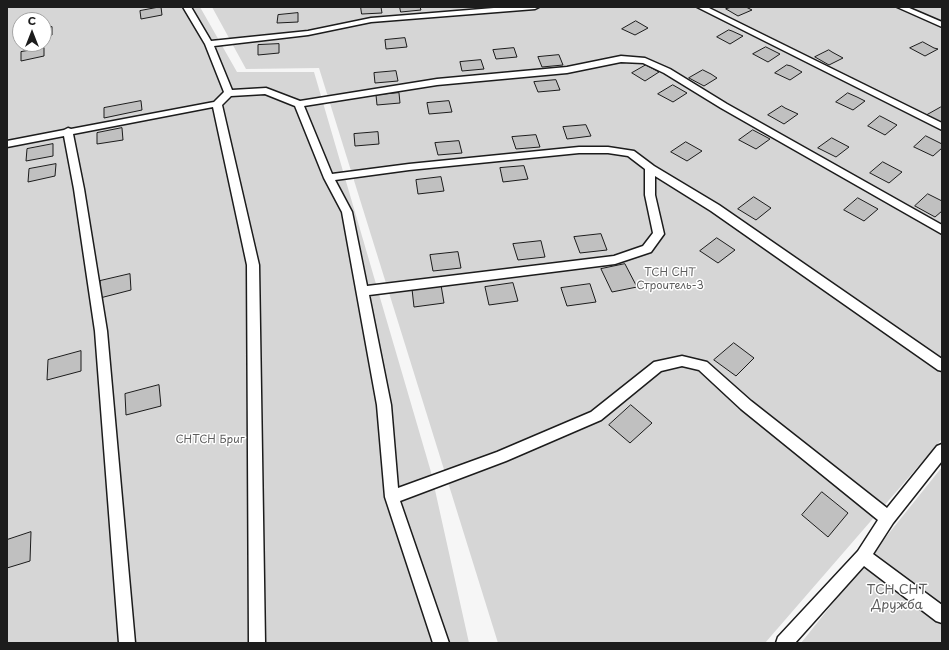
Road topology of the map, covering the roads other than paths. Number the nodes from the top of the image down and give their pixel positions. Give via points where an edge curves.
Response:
1 (187, 7) edge
2 (534, 7) edge
3 (701, 7) edge
4 (901, 7) edge
5 (942, 25) edge
6 (209, 44) junction
7 (230, 93) junction
8 (217, 104) junction
9 (300, 104) junction
10 (942, 127) edge
11 (68, 131) junction
12 (7, 144) edge
13 (650, 168) junction
14 (329, 178) junction
15 (942, 230) edge
16 (362, 291) junction
17 (942, 366) edge
18 (942, 450) edge
19 (392, 497) junction
20 (888, 518) junction
21 (863, 556) junction
22 (942, 615) edge
23 (127, 643) edge
24 (257, 643) edge
25 (441, 643) edge
26 (784, 643) edge

1 - 6 lane
2 - 6 lane via 371,20 308,33
3 - 10 lane
4 - 5 lane
6 - 7 lane
7 - 8 lane
7 - 9 lane via 266,92
8 - 11 lane
8 - 24 lane via 253,265
9 - 14 lane
9 - 15 lane via 437,82 567,70 620,59 645,61 667,71
11 - 12 lane
11 - 23 lane via 101,332
13 - 14 lane via 631,153 579,150 409,167
13 - 16 lane via 650,195 659,234 647,249 615,260
13 - 17 lane via 715,208
14 - 16 lane via 347,212
16 - 19 lane via 384,405
18 - 20 lane
19 - 20 lane via 501,457 596,416 658,366 682,361 703,366 746,405
19 - 25 lane
20 - 21 lane
21 - 22 lane
21 - 26 lane

